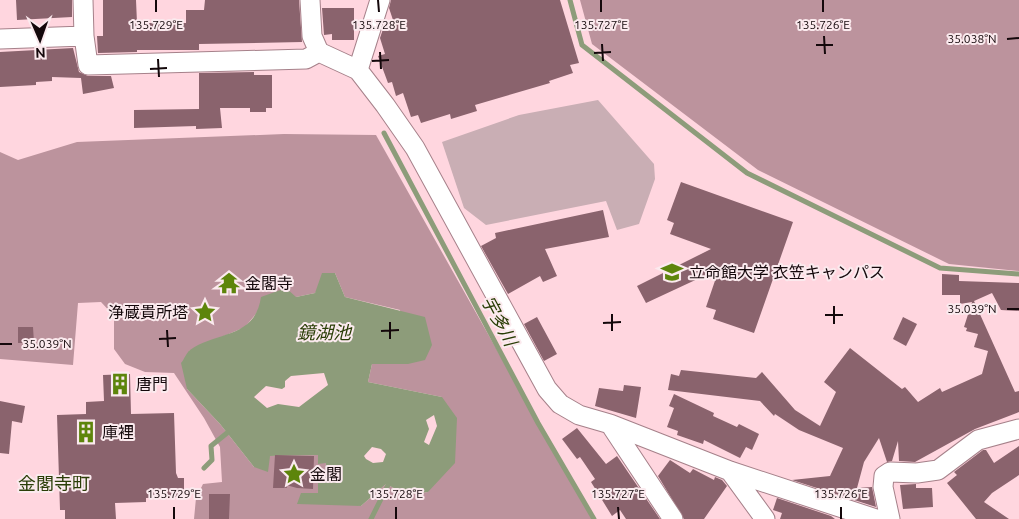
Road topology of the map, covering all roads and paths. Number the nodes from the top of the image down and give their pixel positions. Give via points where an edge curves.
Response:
1 (83, 0) edge
2 (310, 0) edge
3 (380, 0) edge
4 (84, 36) junction
5 (0, 39) edge
6 (318, 52) junction
7 (358, 70) junction
8 (610, 424) junction
9 (1019, 429) edge
10 (730, 471) junction
11 (865, 517) edge
12 (673, 519) edge
13 (765, 519) edge
14 (890, 519) edge

1 - 4 street
2 - 6 street via 312,36
3 - 7 street
4 - 5 street
4 - 6 street via 88,65 306,59
6 - 7 street
7 - 8 street via 415,148 547,389 560,404 579,415
8 - 10 street
8 - 12 street
9 - 14 street via 978,440 938,470 890,472 884,476 883,487
10 - 11 street
10 - 13 street

